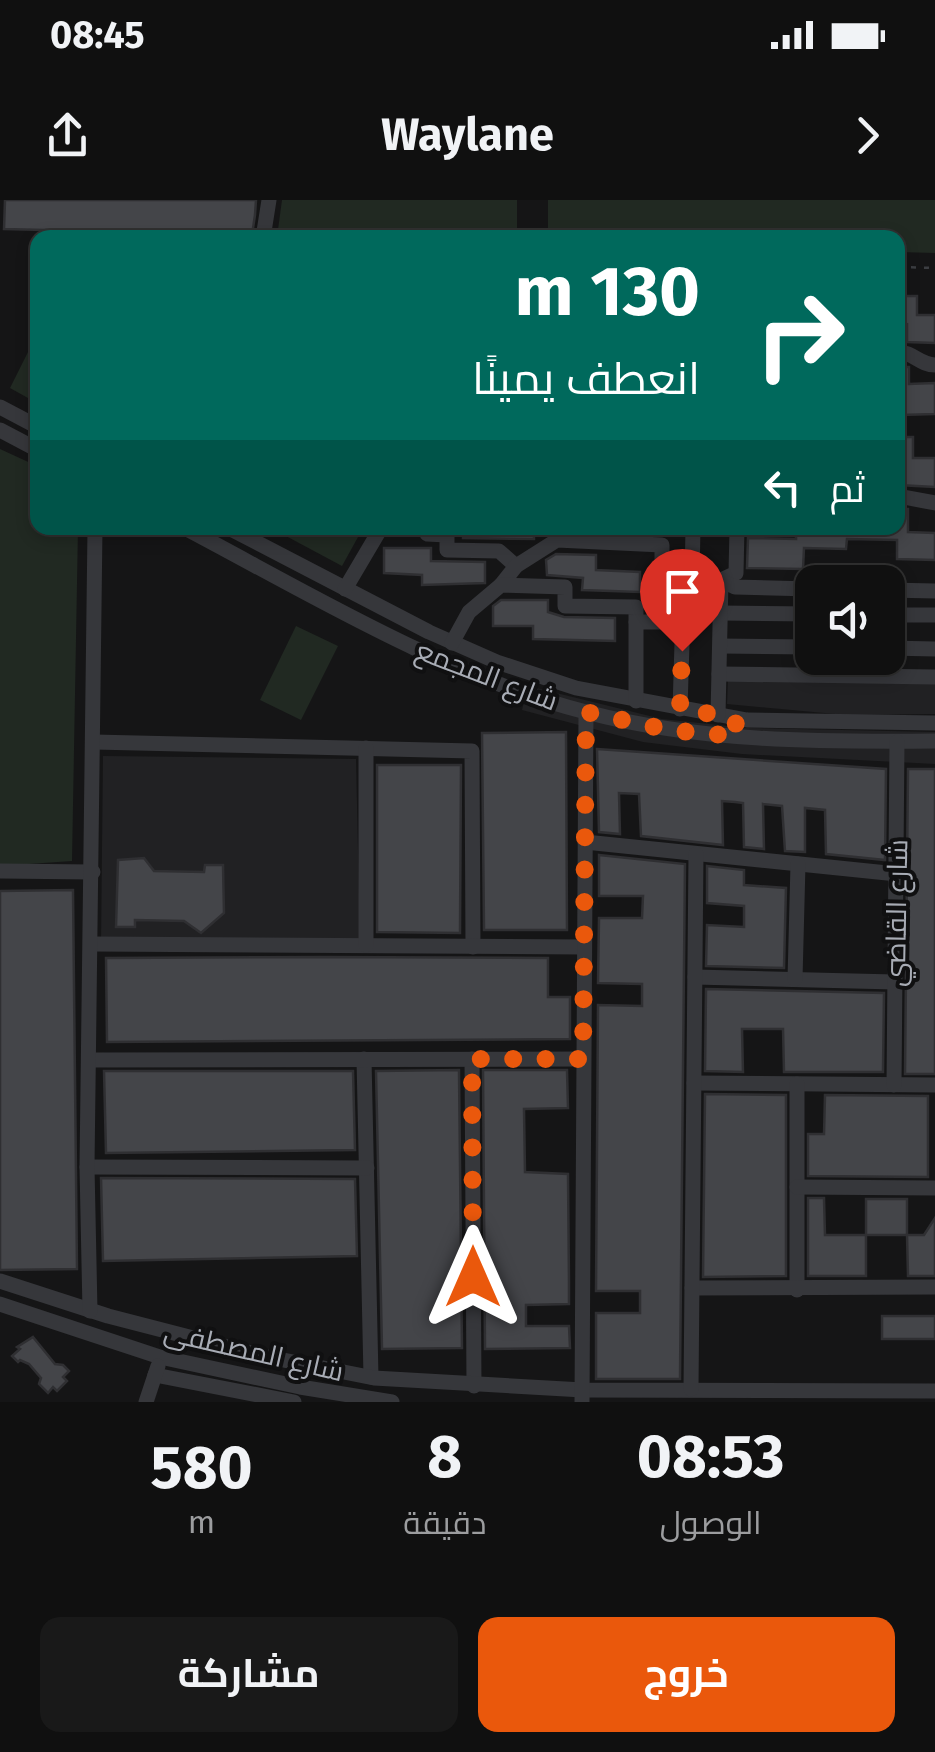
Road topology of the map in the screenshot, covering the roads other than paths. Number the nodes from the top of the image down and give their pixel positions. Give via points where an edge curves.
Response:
1 (269, 200) edge
2 (264, 230) edge
3 (905, 352) edge
4 (935, 365) edge
5 (0, 407) edge
6 (30, 423) edge
7 (0, 430) edge
8 (30, 446) edge
9 (905, 497) edge
10 (935, 503) edge
11 (95, 535) edge
12 (197, 535) edge
13 (242, 535) edge
14 (377, 535) edge
15 (447, 535) edge
16 (662, 535) edge
17 (692, 535) edge
18 (737, 535) edge
19 (662, 545) junction
20 (516, 566) junction
21 (688, 578) junction
22 (721, 580) junction
23 (501, 586) junction
24 (346, 589) junction
25 (795, 589) edge
26 (905, 590) edge
27 (935, 590) edge
28 (720, 612) junction
29 (795, 614) edge
30 (905, 615) edge
31 (935, 615) edge
32 (636, 622) junction
33 (683, 622) junction
34 (452, 643) junction
35 (720, 646) junction
36 (795, 647) edge
37 (905, 648) edge
38 (935, 649) edge
39 (719, 674) junction
40 (935, 677) edge
41 (636, 701) junction
42 (680, 708) junction
43 (586, 712) junction
44 (725, 717) junction
45 (764, 719) junction
46 (935, 723) edge
47 (729, 737) junction
48 (764, 739) junction
49 (935, 739) edge
50 (94, 742) junction
51 (898, 742) junction
52 (366, 748) junction
53 (584, 842) junction
54 (696, 854) junction
55 (798, 864) junction
56 (0, 871) edge
57 (93, 872) junction
58 (897, 874) junction
59 (92, 944) junction
60 (366, 945) junction
61 (472, 947) junction
62 (584, 947) junction
63 (695, 977) junction
64 (795, 980) junction
65 (895, 982) junction
66 (364, 1059) junction
67 (472, 1059) junction
68 (583, 1059) junction
69 (89, 1060) junction
70 (694, 1082) junction
71 (797, 1084) junction
72 (894, 1085) junction
73 (935, 1085) edge
74 (87, 1167) junction
75 (366, 1168) junction
76 (797, 1187) junction
77 (935, 1188) edge
78 (0, 1281) edge
79 (692, 1288) junction
80 (935, 1288) edge
81 (797, 1290) junction
82 (0, 1304) edge
83 (90, 1311) junction
84 (262, 1356) junction
85 (160, 1357) junction
86 (156, 1375) junction
87 (371, 1378) junction
88 (260, 1379) junction
89 (474, 1386) junction
90 (691, 1389) junction
91 (935, 1391) edge
92 (583, 1396) edge
93 (146, 1402) edge
94 (294, 1402) edge
95 (389, 1402) edge

1 - 2 street
3 - 4 street
5 - 6 street
7 - 8 street
9 - 10 street
11 - 50 street
12 - 43 street, شارع المجمع via 418,651
13 - 24 street, شارع المجمع
14 - 24 street
15 - 20 street via 446,550 499,552
16 - 19 street
17 - 21 street
18 - 22 street via 736,573
19 - 20 street via 557,540
19 - 21 street via 662,571
20 - 23 street
21 - 22 street
21 - 33 street
22 - 25 street via 735,588
22 - 28 street
23 - 32 street via 565,586 565,606 636,607
23 - 34 street via 469,612
24 - 34 street, شارع المجمع
26 - 27 street
28 - 29 street
28 - 35 street
30 - 31 street
32 - 33 street
32 - 41 street
33 - 42 street
34 - 41 street, شارع المجمع via 549,680
35 - 36 street
35 - 39 street
37 - 38 street
39 - 40 street
39 - 44 street
41 - 42 street, شارع المجمع
42 - 44 street, شارع المجمع
43 - 47 street, شارع المجمع
43 - 53 street
44 - 45 street, شارع المجمع
44 - 47 street via 740,730
45 - 46 street, شارع المجمع
45 - 48 street via 754,728
47 - 48 street, شارع المجمع
48 - 51 street, شارع المجمع
49 - 51 street, شارع المجمع
50 - 52 street
50 - 57 street
51 - 58 street, شارع القاضي
52 - 60 street
52 - 61 street via 472,751
53 - 54 street
53 - 62 street
54 - 55 street
54 - 63 street
55 - 58 street
55 - 64 street
56 - 57 street
57 - 59 street
58 - 65 street, شارع القاضي
59 - 60 street
59 - 69 street
60 - 61 street
61 - 62 street
62 - 68 street
63 - 64 street
63 - 70 street
64 - 65 street
65 - 72 street, شارع القاضي
66 - 67 street
66 - 69 street
66 - 75 street
67 - 68 street
67 - 89 street
68 - 92 street
69 - 74 street
70 - 71 street
70 - 79 street
71 - 72 street
71 - 76 street
72 - 73 street
74 - 75 street
74 - 83 street
75 - 87 street
76 - 77 street
76 - 81 street
78 - 83 street, شارع المصطفى
79 - 81 street
79 - 90 street
80 - 81 street
82 - 85 street, شارع المصطفى
83 - 84 street, شارع المصطفى
84 - 87 street, شارع المصطفى
84 - 88 street
85 - 86 street
85 - 88 street, شارع المصطفى
86 - 93 street
86 - 94 street
87 - 89 street, شارع المصطفى
88 - 95 street, شارع المصطفى
89 - 92 street, شارع المصطفى
90 - 91 street, شارع المصطفى
90 - 92 street, شارع المصطفى

